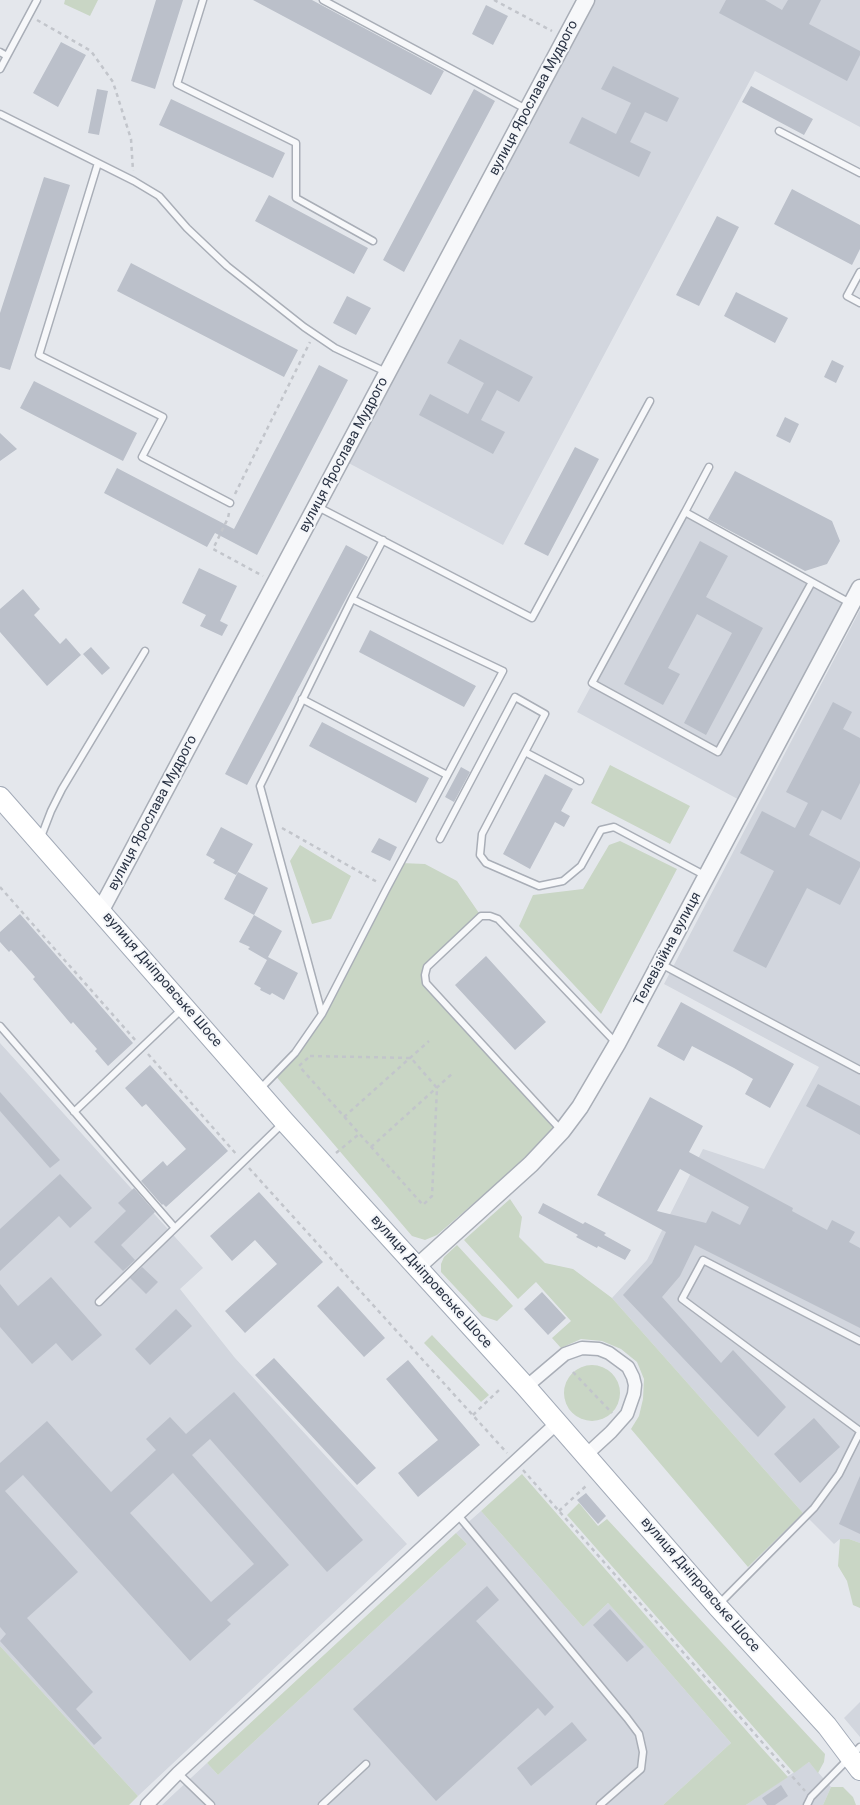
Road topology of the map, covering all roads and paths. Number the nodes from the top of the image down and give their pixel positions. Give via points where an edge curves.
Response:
1 (37, 0) edge
2 (203, 0) edge
3 (323, 0) edge
4 (494, 0) edge
5 (586, 0) edge
6 (29, 15) junction
7 (566, 38) junction
8 (0, 52) edge
9 (7, 56) junction
10 (0, 69) edge
11 (527, 110) junction
12 (0, 114) edge
13 (779, 131) dead end
14 (98, 163) junction
15 (860, 173) edge
16 (134, 181) junction
17 (373, 241) dead end
18 (860, 272) edge
19 (860, 303) edge
20 (314, 334) junction
21 (388, 373) junction
22 (650, 401) dead end
23 (709, 467) dead end
24 (230, 503) junction
25 (317, 506) junction
26 (685, 512) junction
27 (383, 540) junction
28 (276, 582) junction
29 (812, 582) junction
30 (860, 588) edge
31 (352, 599) junction
32 (852, 604) junction
33 (145, 651) dead end
34 (302, 700) junction
35 (526, 752) junction
36 (447, 775) junction
37 (580, 781) dead end
38 (0, 797) edge
39 (270, 821) junction
40 (440, 839) dead end
41 (39, 841) junction
42 (707, 876) junction
43 (0, 887) edge
44 (387, 888) junction
45 (101, 910) junction
46 (660, 963) junction
47 (185, 1007) junction
48 (322, 1014) junction
49 (0, 1026) edge
50 (429, 1041) dead end
51 (617, 1044) junction
52 (142, 1048) junction
53 (411, 1058) junction
54 (860, 1070) edge
55 (454, 1072) dead end
56 (437, 1088) junction
57 (258, 1090) junction
58 (74, 1112) junction
59 (344, 1117) junction
60 (284, 1121) junction
61 (562, 1131) junction
62 (359, 1134) junction
63 (371, 1147) junction
64 (243, 1161) junction
65 (324, 1164) junction
66 (175, 1228) junction
67 (417, 1266) junction
68 (100, 1302) dead end
69 (860, 1341) edge
70 (573, 1372) dead end
71 (526, 1388) junction
72 (500, 1389) dead end
73 (612, 1413) dead end
74 (473, 1415) junction
75 (557, 1423) junction
76 (860, 1432) edge
77 (853, 1448) junction
78 (860, 1450) edge
79 (586, 1455) junction
80 (515, 1461) junction
81 (586, 1486) dead end
82 (559, 1511) junction
83 (457, 1514) junction
84 (717, 1606) junction
85 (857, 1758) edge
86 (366, 1764) dead end
87 (178, 1773) junction
88 (811, 1797) junction
89 (147, 1805) edge
90 (211, 1805) edge
91 (322, 1805) edge
92 (600, 1805) edge
93 (807, 1805) edge

1 - 6 lane
2 - 17 lane via 177,84 296,143 296,198
3 - 11 lane
4 - 7 path
5 - 7 street, вулиця Ярослава Мудрого
6 - 9 lane
6 - 16 path via 91,51 113,82 131,139
7 - 11 street, вулиця Ярослава Мудрого
8 - 9 lane
9 - 10 lane
11 - 21 street, вулиця Ярослава Мудрого
12 - 14 lane
13 - 15 lane
14 - 16 lane
14 - 24 lane via 39,355 162,417 142,457
16 - 20 lane via 159,196 227,266
18 - 19 lane via 847,296
20 - 21 lane via 335,348
20 - 24 path
21 - 25 street, вулиця Ярослава Мудрого
22 - 27 lane via 532,618
23 - 26 lane
24 - 28 path via 228,518 212,549
25 - 27 lane
25 - 28 street, вулиця Ярослава Мудрого
26 - 29 lane
26 - 29 lane via 592,683 718,752
27 - 31 lane
28 - 45 street, вулиця Ярослава Мудрого
29 - 32 lane
30 - 32 street, Телевізійна вулиця
31 - 34 lane
31 - 36 lane via 503,671
32 - 42 street, Телевізійна вулиця
33 - 41 lane via 62,789
34 - 36 lane
34 - 39 lane via 260,786
35 - 37 lane
35 - 40 lane via 545,714 514,697
35 - 42 lane via 482,834 480,855 486,863 539,886 563,881 581,866 600,830 614,827
36 - 44 lane
38 - 41 main road, вулиця Дніпровське Шосе
39 - 44 path
39 - 48 lane
41 - 45 main road, вулиця Дніпровське Шосе
42 - 46 street, Телевізійна вулиця
43 - 52 path
44 - 48 lane
45 - 47 main road, вулиця Дніпровське Шосе
46 - 51 street, Телевізійна вулиця
46 - 54 lane
47 - 52 lane
47 - 57 main road, вулиця Дніпровське Шосе
48 - 57 lane via 295,1053
49 - 58 lane
50 - 53 path
51 - 61 street, Телевізійна вулиця
51 - 61 lane via 498,919 481,916 427,967 426,983
52 - 58 lane
52 - 64 path
53 - 56 path
53 - 59 path
53 - 59 path via 310,1056 298,1066
55 - 56 path
56 - 63 path
56 - 63 path via 432,1196 423,1205
57 - 60 main road, вулиця Дніпровське Шосе
58 - 66 lane
59 - 62 path
60 - 64 lane
60 - 65 main road, вулиця Дніпровське Шосе
61 - 67 street, Телевізійна вулиця via 531,1164
62 - 63 path
62 - 65 path
64 - 66 lane
64 - 74 path
65 - 67 main road, вулиця Дніпровське Шосе
66 - 68 lane
67 - 71 main road, вулиця Дніпровське Шосе
69 - 76 lane via 703,1260 682,1299
70 - 73 path
71 - 75 main road, вулиця Дніпровське Шосе
71 - 79 street via 565,1354 582,1348 609,1353 628,1367 635,1385 627,1414
72 - 74 path
74 - 80 path
75 - 79 main road, вулиця Дніпровське Шосе
75 - 80 street
76 - 77 lane
77 - 78 lane
77 - 84 lane via 814,1508
79 - 84 main road, вулиця Дніпровське Шосе
80 - 82 path
80 - 83 street
81 - 82 path
82 - 88 path
83 - 87 street
83 - 92 lane via 638,1734 643,1752 641,1769
84 - 85 main road, вулиця Дніпровське Шосе
85 - 88 lane
86 - 91 lane
87 - 89 street
87 - 90 lane
88 - 93 lane

